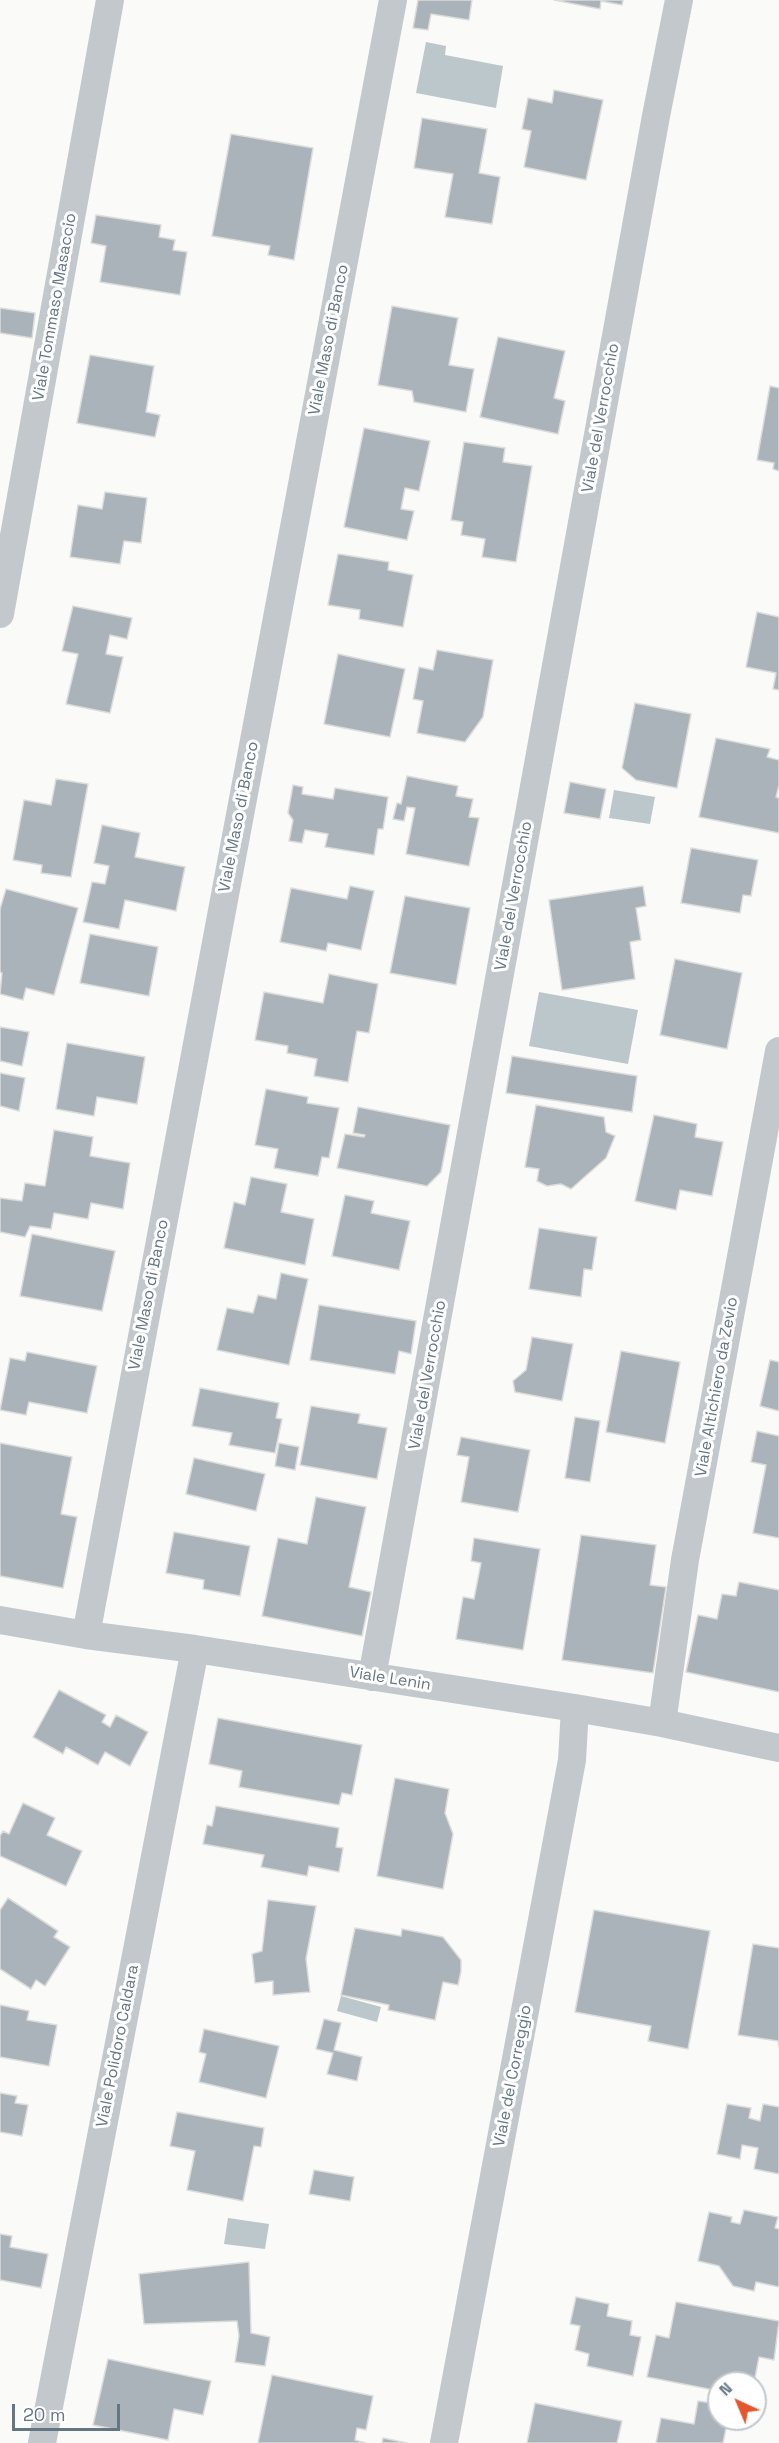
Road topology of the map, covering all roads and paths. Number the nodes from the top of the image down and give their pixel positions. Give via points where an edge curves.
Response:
1 (110, 0) edge
2 (393, 0) edge
3 (680, 0) edge
4 (0, 614) edge
5 (779, 1051) edge
6 (0, 1620) edge
7 (86, 1635) junction
8 (195, 1649) junction
9 (372, 1677) junction
10 (575, 1708) junction
11 (662, 1723) junction
12 (779, 1748) edge
13 (42, 2443) edge
14 (444, 2443) edge

1 - 4 street, Viale Tommaso Masaccio
2 - 7 street, Viale Maso di Banco
3 - 9 street, Viale del Verrocchio
5 - 11 street, Viale Altichiero da Zevio via 685,1560
6 - 7 street, Viale Lenin
7 - 8 street, Viale Lenin
8 - 9 street, Viale Lenin
8 - 13 street, Viale Polidoro Caldara
9 - 10 street, Viale Lenin
10 - 11 street, Viale Lenin
10 - 14 street, Viale del Correggio via 572,1760
11 - 12 street, Viale Lenin

